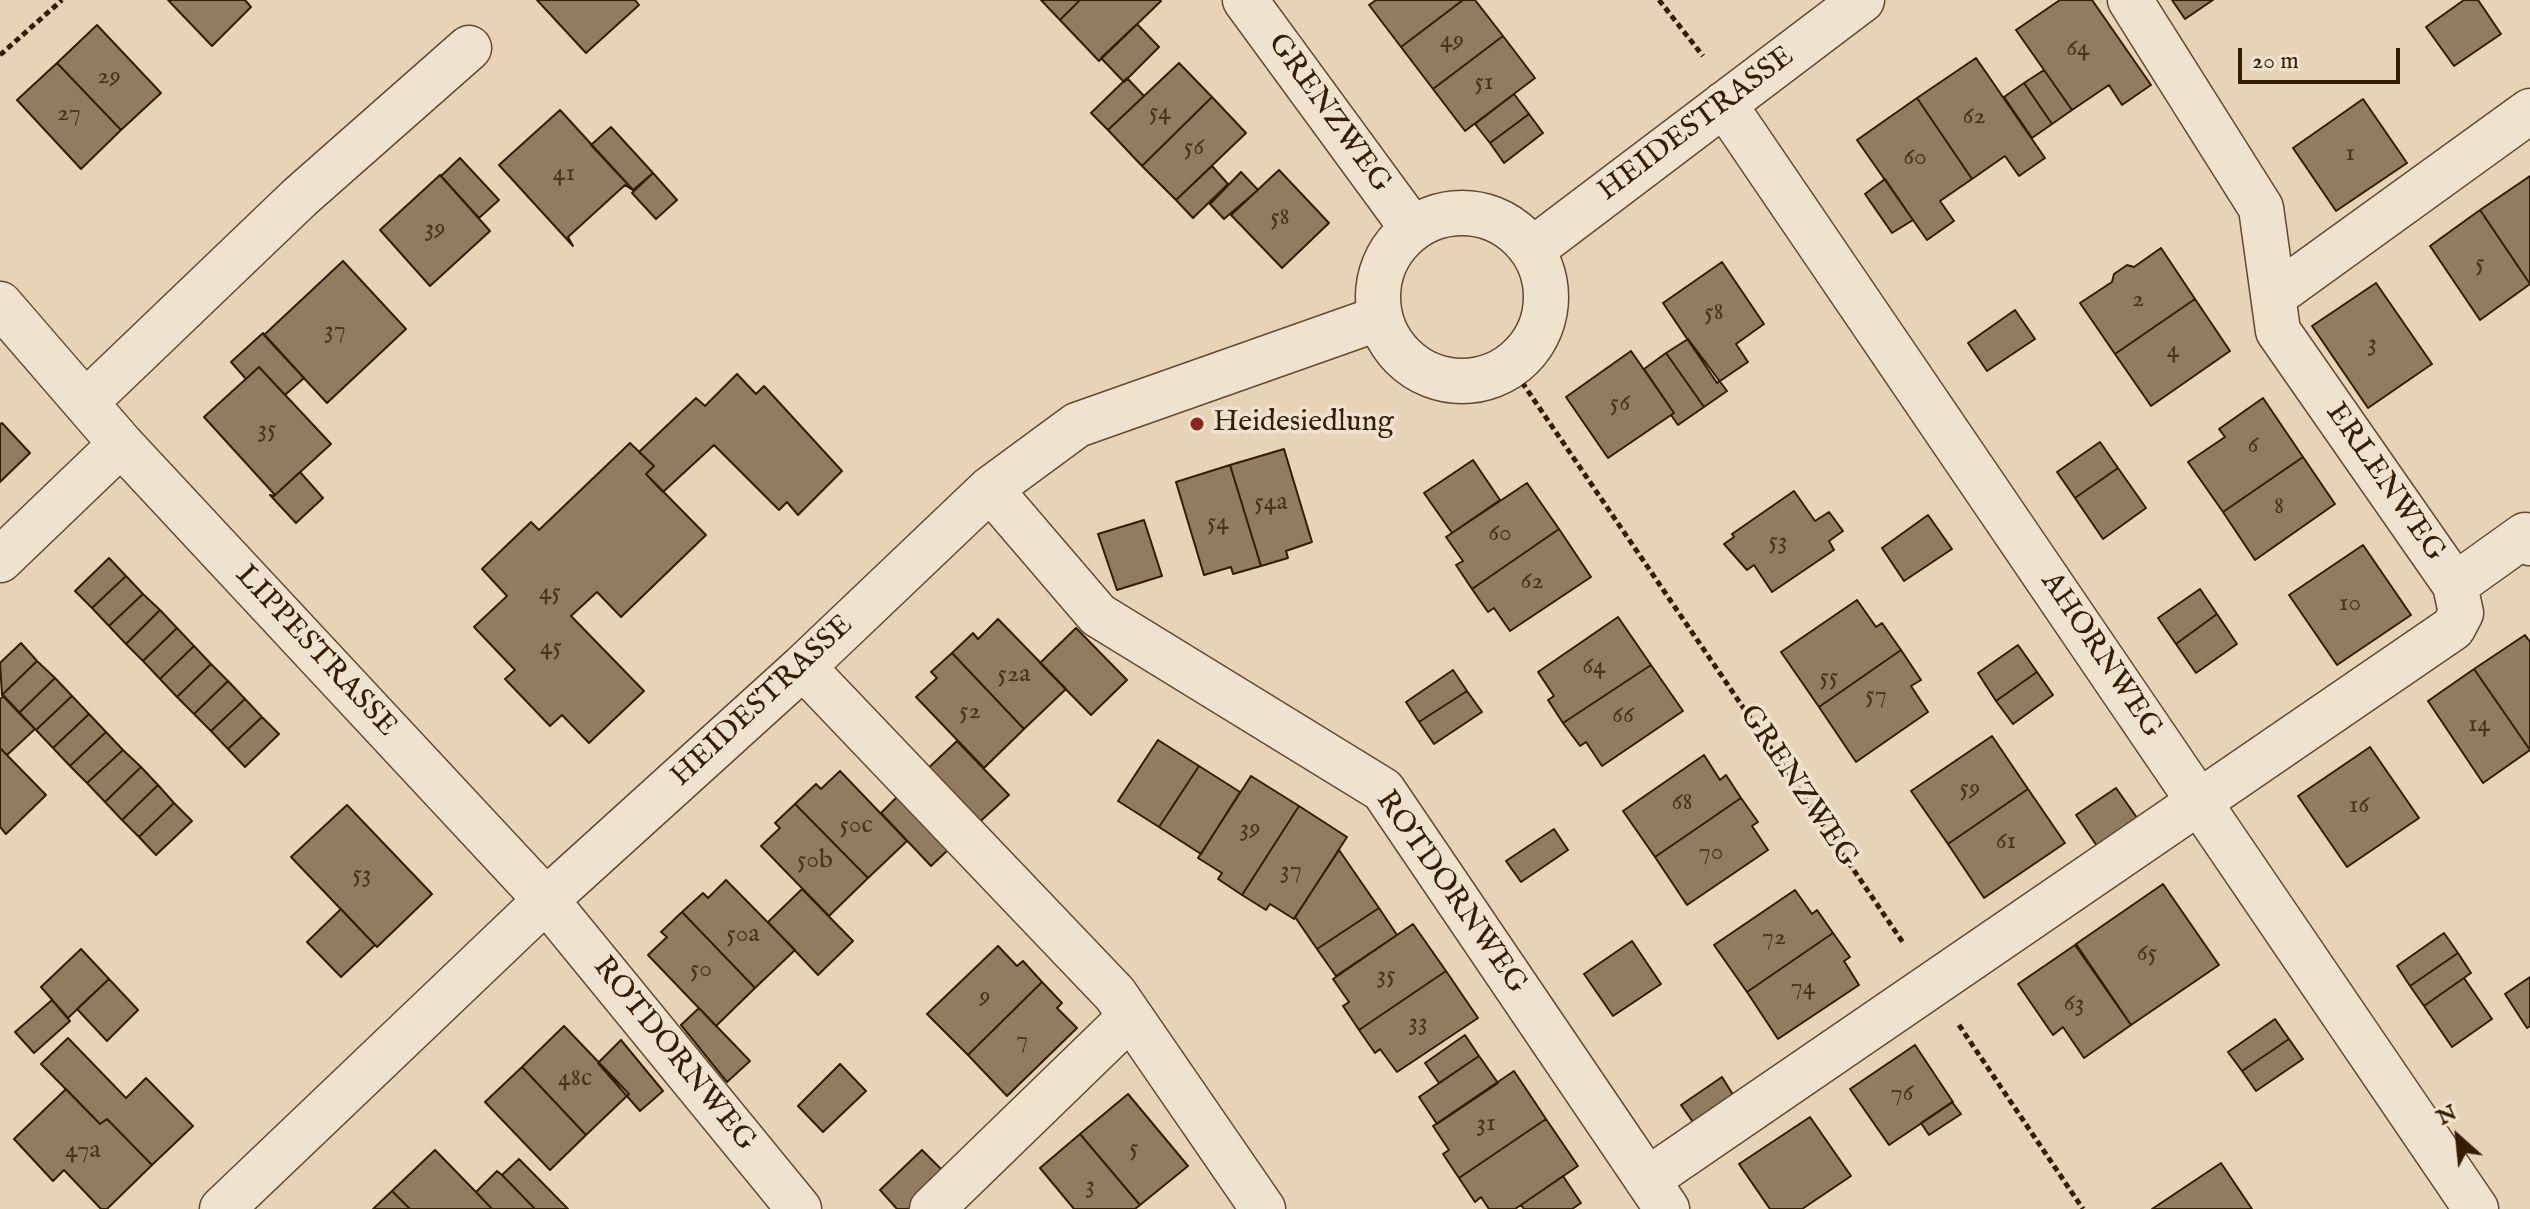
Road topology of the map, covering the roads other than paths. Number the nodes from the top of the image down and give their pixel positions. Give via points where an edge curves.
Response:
1 (1245, 0) edge
2 (1862, 0) edge
3 (2130, 0) edge
4 (469, 48) dead end
5 (1729, 100) junction
6 (2530, 111) edge
7 (1412, 228) junction
8 (1533, 249) junction
9 (2274, 296) junction
10 (0, 304) edge
11 (1380, 318) junction
12 (87, 401) junction
13 (121, 444) junction
14 (990, 489) junction
15 (2530, 543) edge
16 (0, 560) edge
17 (2455, 585) junction
18 (803, 667) junction
19 (2199, 801) junction
20 (546, 900) junction
21 (1130, 1017) junction
22 (1657, 1195) edge
23 (222, 1209) edge
24 (799, 1209) edge
25 (932, 1209) edge
26 (1263, 1209) edge
27 (2476, 1209) edge

1 - 7 street, GRENZWEG
2 - 5 street, HEIDESTRASSE
3 - 9 street, ERLENWEG via 2261,208
4 - 12 street via 300,197
5 - 8 street, HEIDESTRASSE
5 - 19 street, AHORNWEG
6 - 9 street
7 - 8 street via 1436,216 1489,216 1514,229
7 - 11 street via 1382,269
8 - 11 street via 1544,273 1547,299 1542,324 1530,348 1487,378 1460,382 1409,363 1391,343
9 - 17 street, ERLENWEG via 2278,331
10 - 12 street, LIPPESTRASSE
11 - 14 street, HEIDESTRASSE via 1077,425
12 - 13 street, LIPPESTRASSE
13 - 16 street
13 - 20 street, LIPPESTRASSE
14 - 18 street, HEIDESTRASSE
14 - 22 street, ROTDORNWEG via 1098,615 1383,790
15 - 17 street, ERLENWEG via 2525,535
17 - 19 street via 2461,613 2453,628
18 - 20 street, HEIDESTRASSE
18 - 21 street via 1115,994
19 - 22 street via 1931,985
19 - 27 street, AHORNWEG
20 - 23 street, HEIDESTRASSE
20 - 24 street, ROTDORNWEG
21 - 25 street
21 - 26 street

